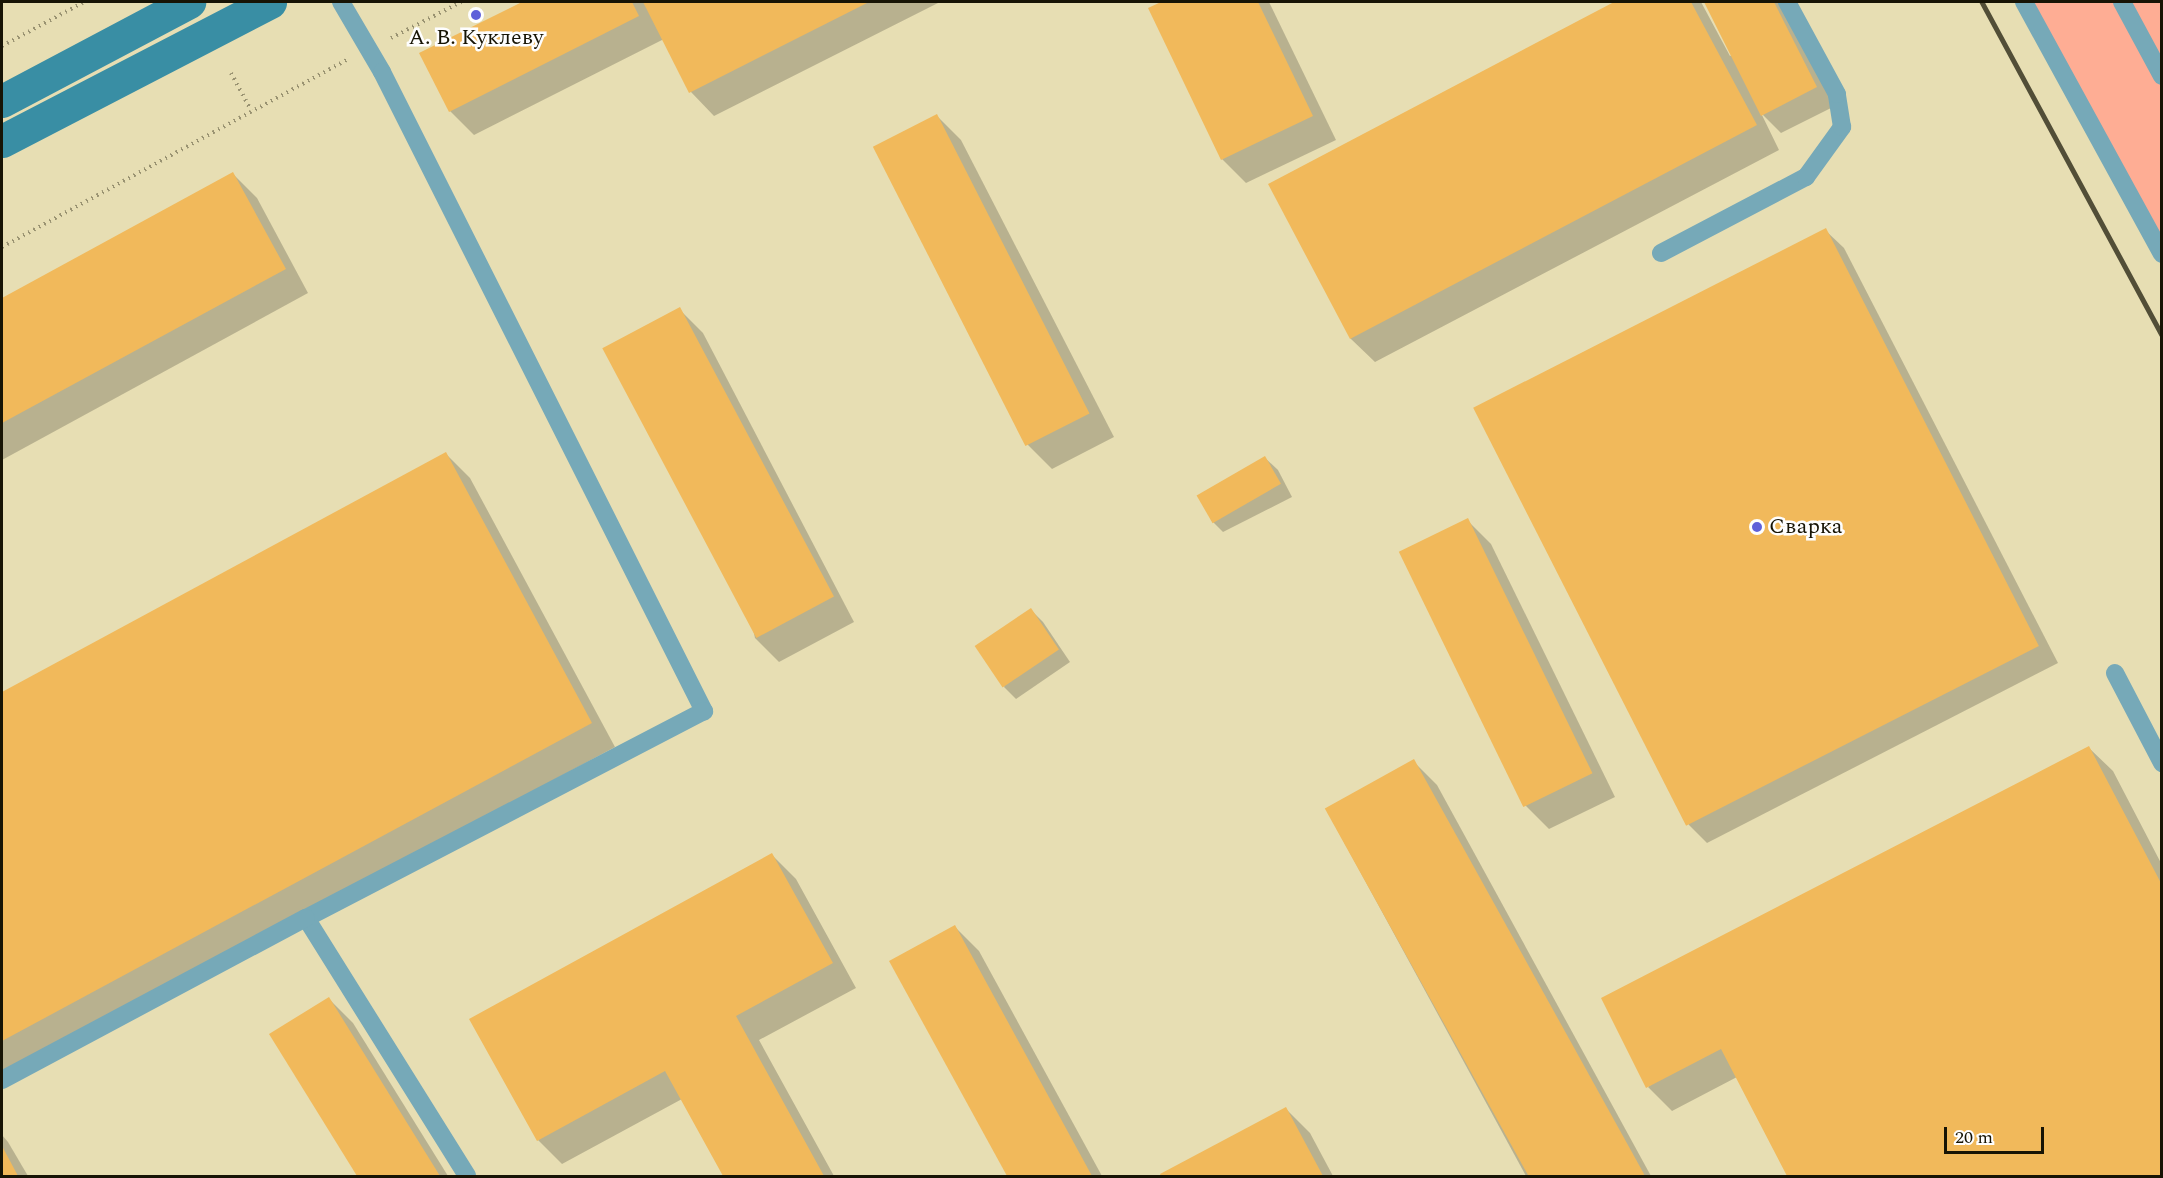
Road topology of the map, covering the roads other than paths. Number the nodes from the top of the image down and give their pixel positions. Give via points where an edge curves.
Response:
1 (189, 2) edge
2 (270, 2) edge
3 (341, 2) edge
4 (1787, 2) edge
5 (2024, 2) edge
6 (2122, 2) edge
7 (2162, 76) edge
8 (2, 101) edge
9 (2, 141) edge
10 (1661, 253) dead end
11 (2162, 254) edge
12 (2115, 673) dead end
13 (2162, 763) edge
14 (306, 918) junction
15 (2, 1080) edge
16 (467, 1176) edge

1 - 8 main road
2 - 9 main road
3 - 14 lane via 370,48 704,711
4 - 10 lane via 1837,94 1842,127 1806,177
5 - 11 lane
6 - 7 lane
12 - 13 lane
14 - 15 lane
14 - 16 lane

